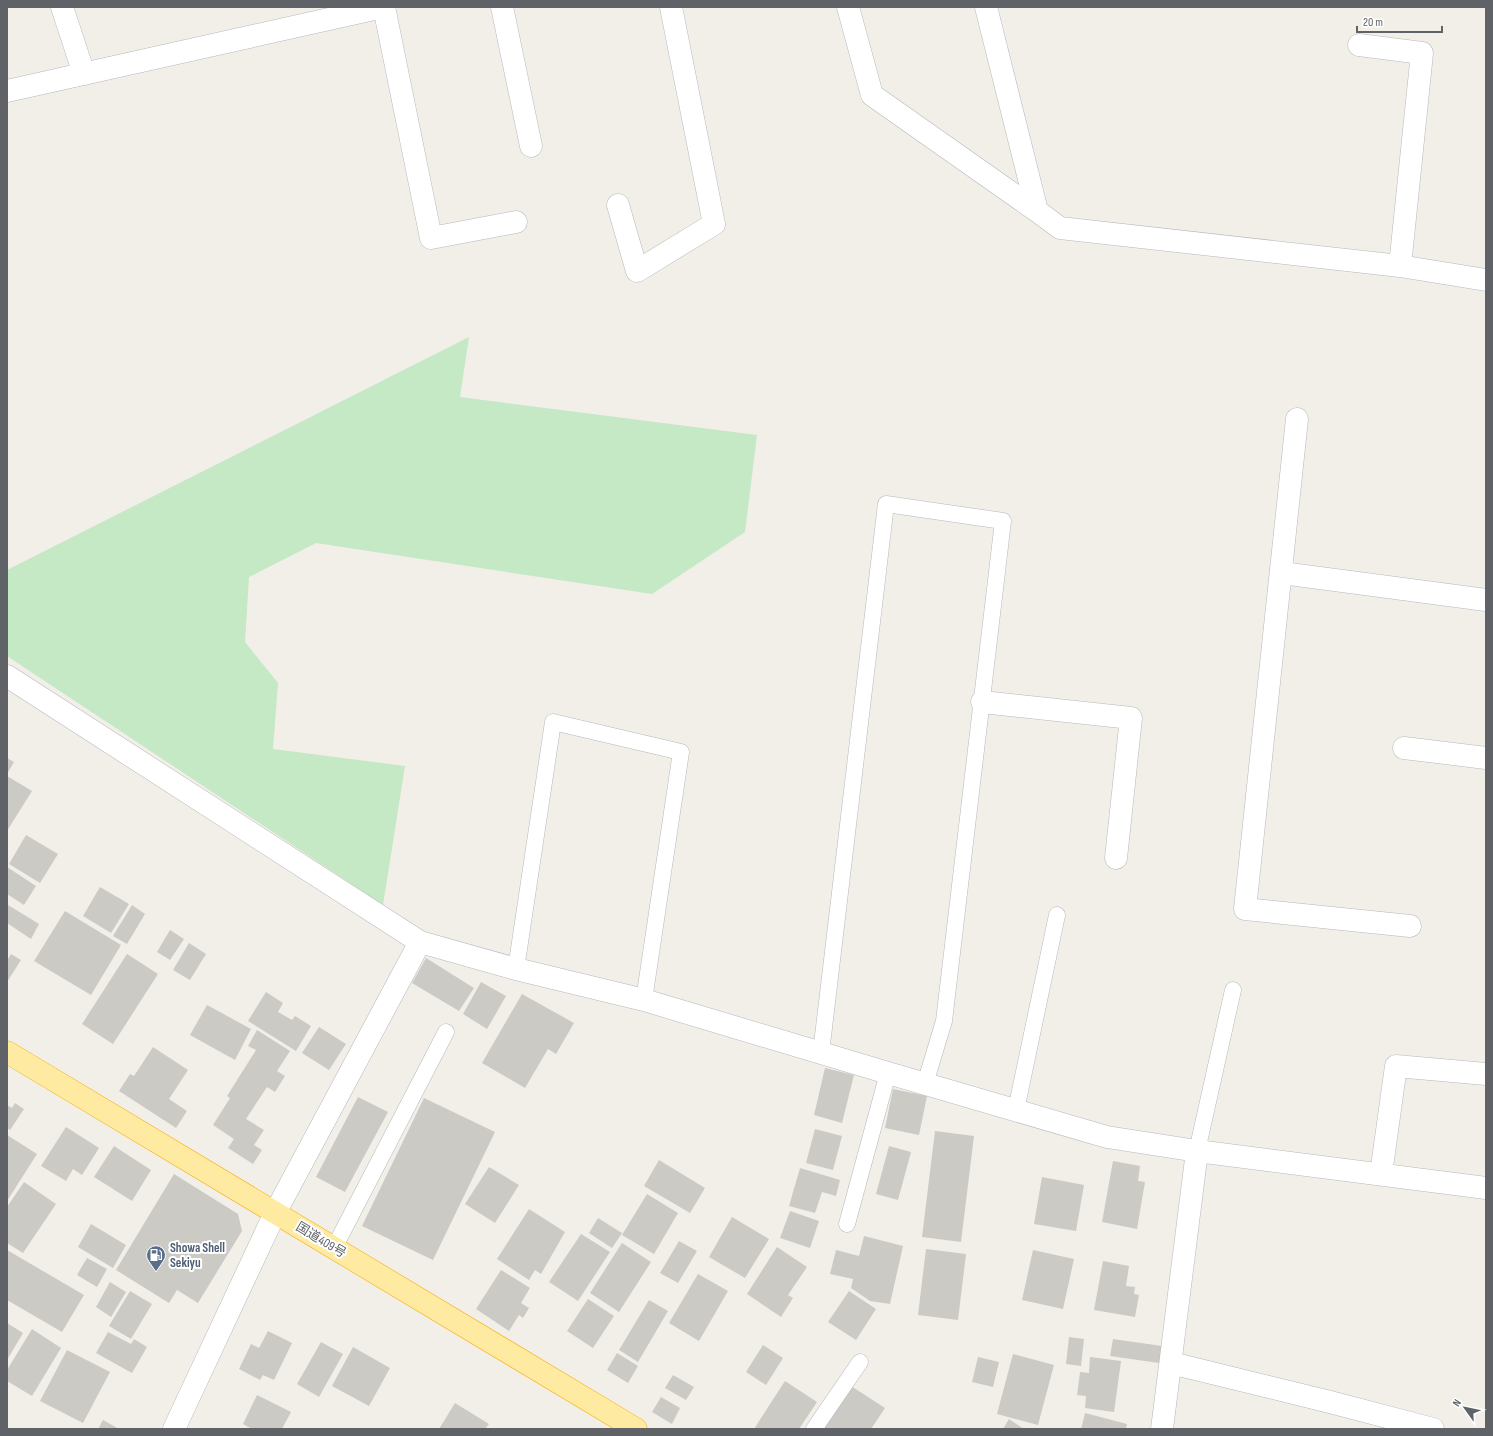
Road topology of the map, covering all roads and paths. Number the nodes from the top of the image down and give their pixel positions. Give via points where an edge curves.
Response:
1 (62, 7) edge
2 (383, 7) edge
3 (502, 7) edge
4 (671, 7) edge
5 (848, 7) edge
6 (986, 7) edge
7 (1359, 45) dead end
8 (84, 74) junction
9 (7, 91) edge
10 (531, 146) dead end
11 (618, 206) dead end
12 (1036, 212) junction
13 (516, 222) dead end
14 (1400, 266) junction
15 (1486, 280) edge
16 (1296, 419) dead end
17 (1282, 573) junction
18 (1486, 600) edge
19 (7, 676) edge
20 (982, 702) junction
21 (1404, 748) dead end
22 (1486, 758) edge
23 (1116, 858) dead end
24 (1057, 915) dead end
25 (1410, 926) dead end
26 (420, 942) junction
27 (516, 969) junction
28 (1233, 990) dead end
29 (644, 1000) junction
30 (446, 1032) dead end
31 (7, 1052) edge
32 (821, 1053) junction
33 (888, 1073) junction
34 (1486, 1074) edge
35 (925, 1084) junction
36 (1016, 1110) junction
37 (1197, 1151) junction
38 (1380, 1174) junction
39 (1486, 1188) edge
40 (275, 1213) junction
41 (847, 1224) dead end
42 (334, 1248) junction
43 (860, 1362) dead end
44 (1170, 1363) junction
45 (174, 1429) edge
46 (636, 1429) edge
47 (814, 1429) edge
48 (1162, 1429) edge
49 (1433, 1429) edge

1 - 8 street
2 - 8 street
2 - 13 street via 431,238
3 - 10 street
4 - 11 street via 714,224 637,271
5 - 12 street via 872,94
6 - 12 street
7 - 14 street via 1422,53
8 - 9 street
12 - 14 street via 1060,228
14 - 15 street
16 - 17 street
17 - 18 street
17 - 25 street via 1246,909
19 - 26 street
20 - 23 street via 1131,718
20 - 32 lane via 1003,521 886,504
20 - 35 lane via 944,1021
21 - 22 street
24 - 36 lane
26 - 27 street
26 - 40 street
27 - 29 street
27 - 29 lane via 553,722 681,752
28 - 37 lane
29 - 32 street
30 - 42 lane
31 - 40 highway, 国道409号
32 - 33 street
33 - 35 street
33 - 41 lane
34 - 38 street via 1396,1066
35 - 36 street
36 - 37 street via 1107,1137
37 - 38 street
37 - 44 street
38 - 39 street
40 - 42 highway, 国道409号
40 - 45 street
42 - 46 highway, 国道409号
43 - 47 lane
44 - 48 street
44 - 49 street

